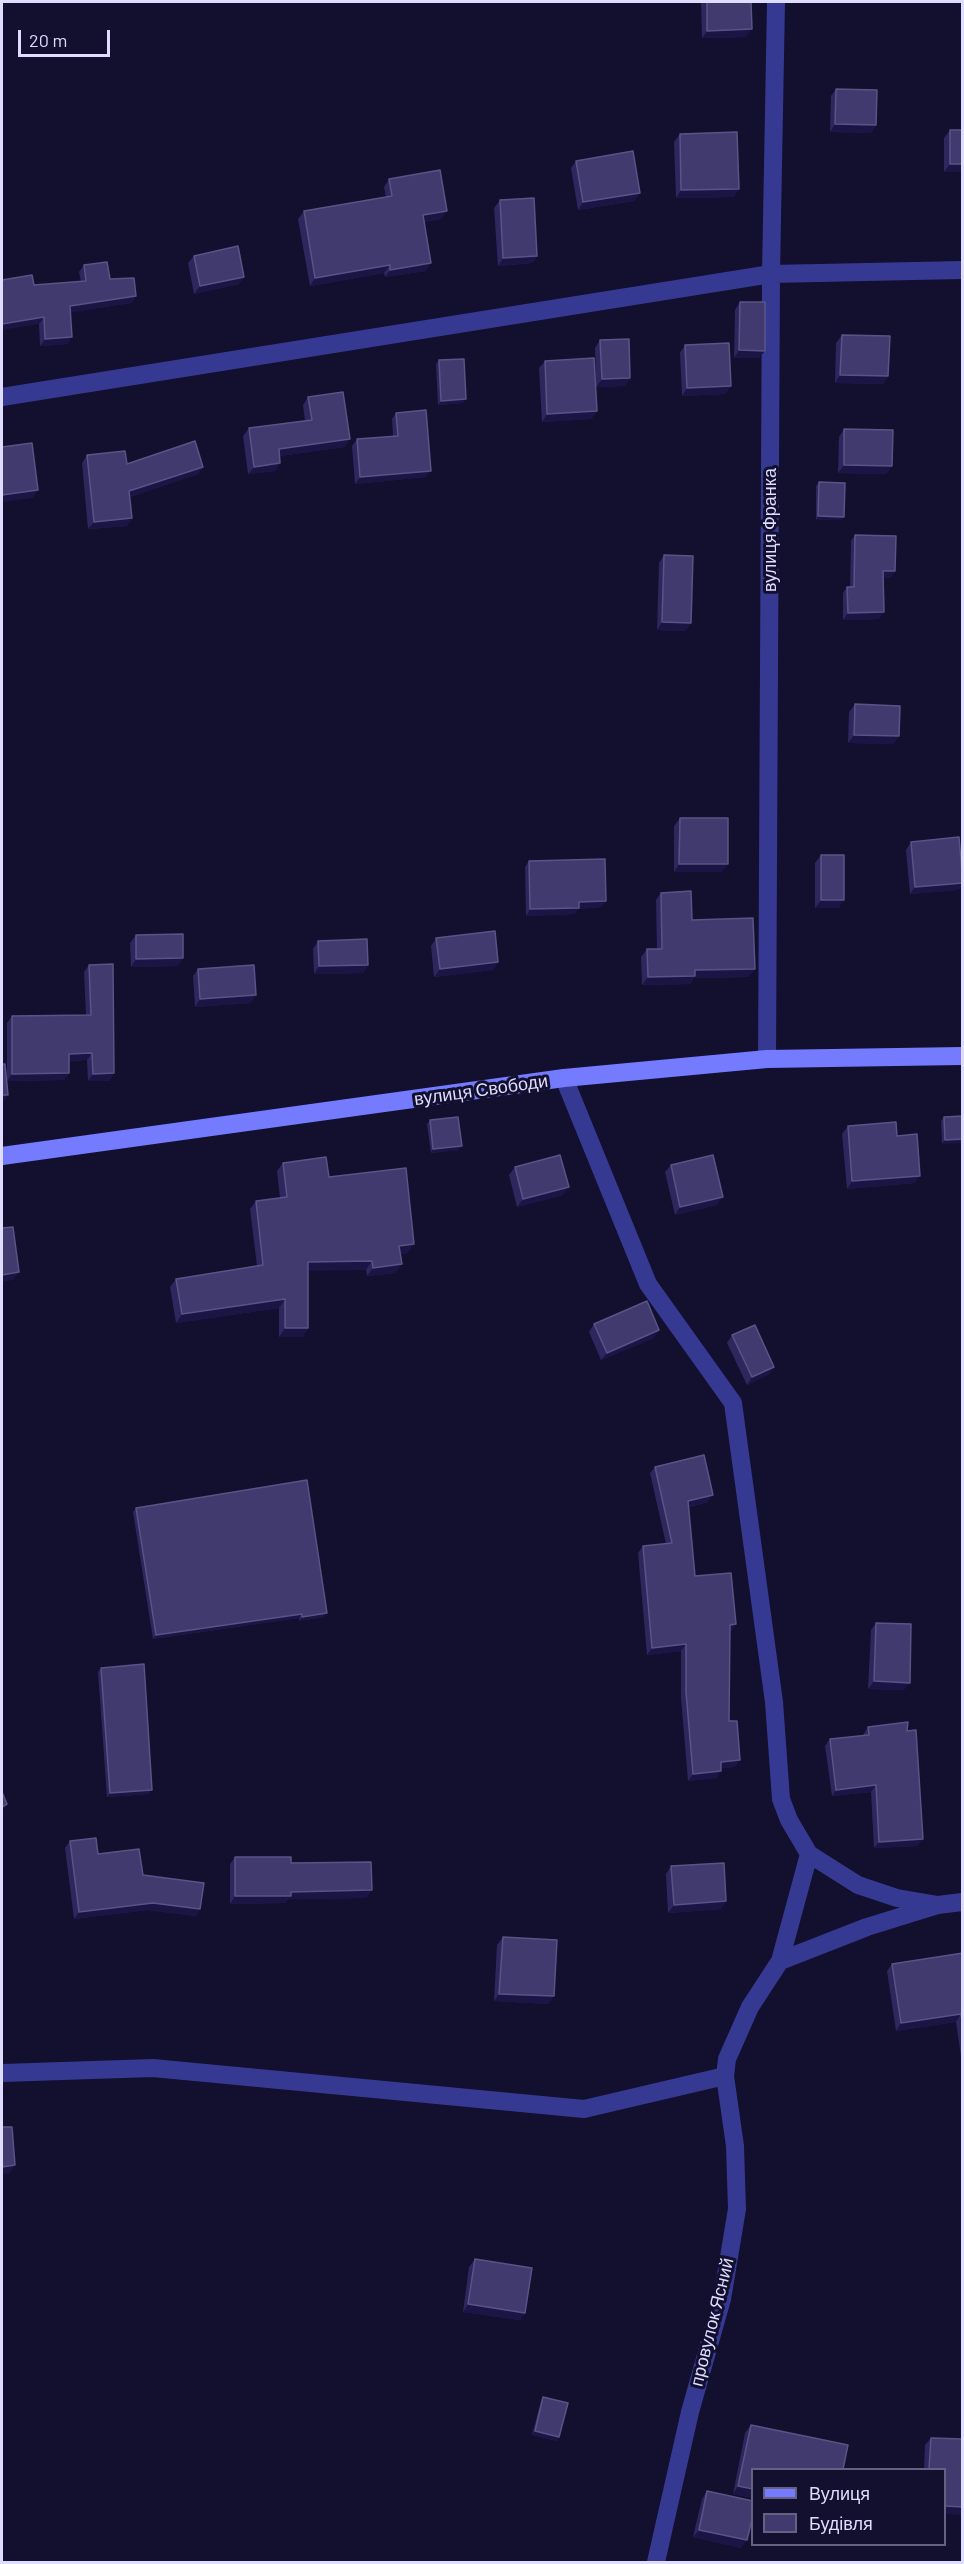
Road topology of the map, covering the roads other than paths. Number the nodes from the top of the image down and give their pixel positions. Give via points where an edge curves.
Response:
1 (776, 2) edge
2 (963, 270) edge
3 (771, 274) junction
4 (2, 397) edge
5 (963, 1056) edge
6 (767, 1059) junction
7 (564, 1078) junction
8 (2, 1156) edge
9 (809, 1854) junction
10 (963, 1902) edge
11 (938, 1905) junction
12 (780, 1961) junction
13 (2, 2073) edge
14 (725, 2076) junction
15 (656, 2562) edge

1 - 3 street, вулиця Франка
2 - 3 street
3 - 4 street
3 - 6 street, вулиця Франка
5 - 6 street, вулиця Свободи
6 - 7 street, вулиця Свободи
7 - 8 street, вулиця Свободи
7 - 9 street via 648,1284 733,1403 774,1702 781,1799
9 - 11 street via 858,1885 897,1898
9 - 12 street, провулок Ясний
10 - 11 street
11 - 12 street via 867,1926
12 - 14 street, провулок Ясний via 750,2007 727,2058
13 - 14 street via 153,2068 584,2109
14 - 15 street, провулок Ясний via 735,2146 737,2209 722,2299 690,2412

